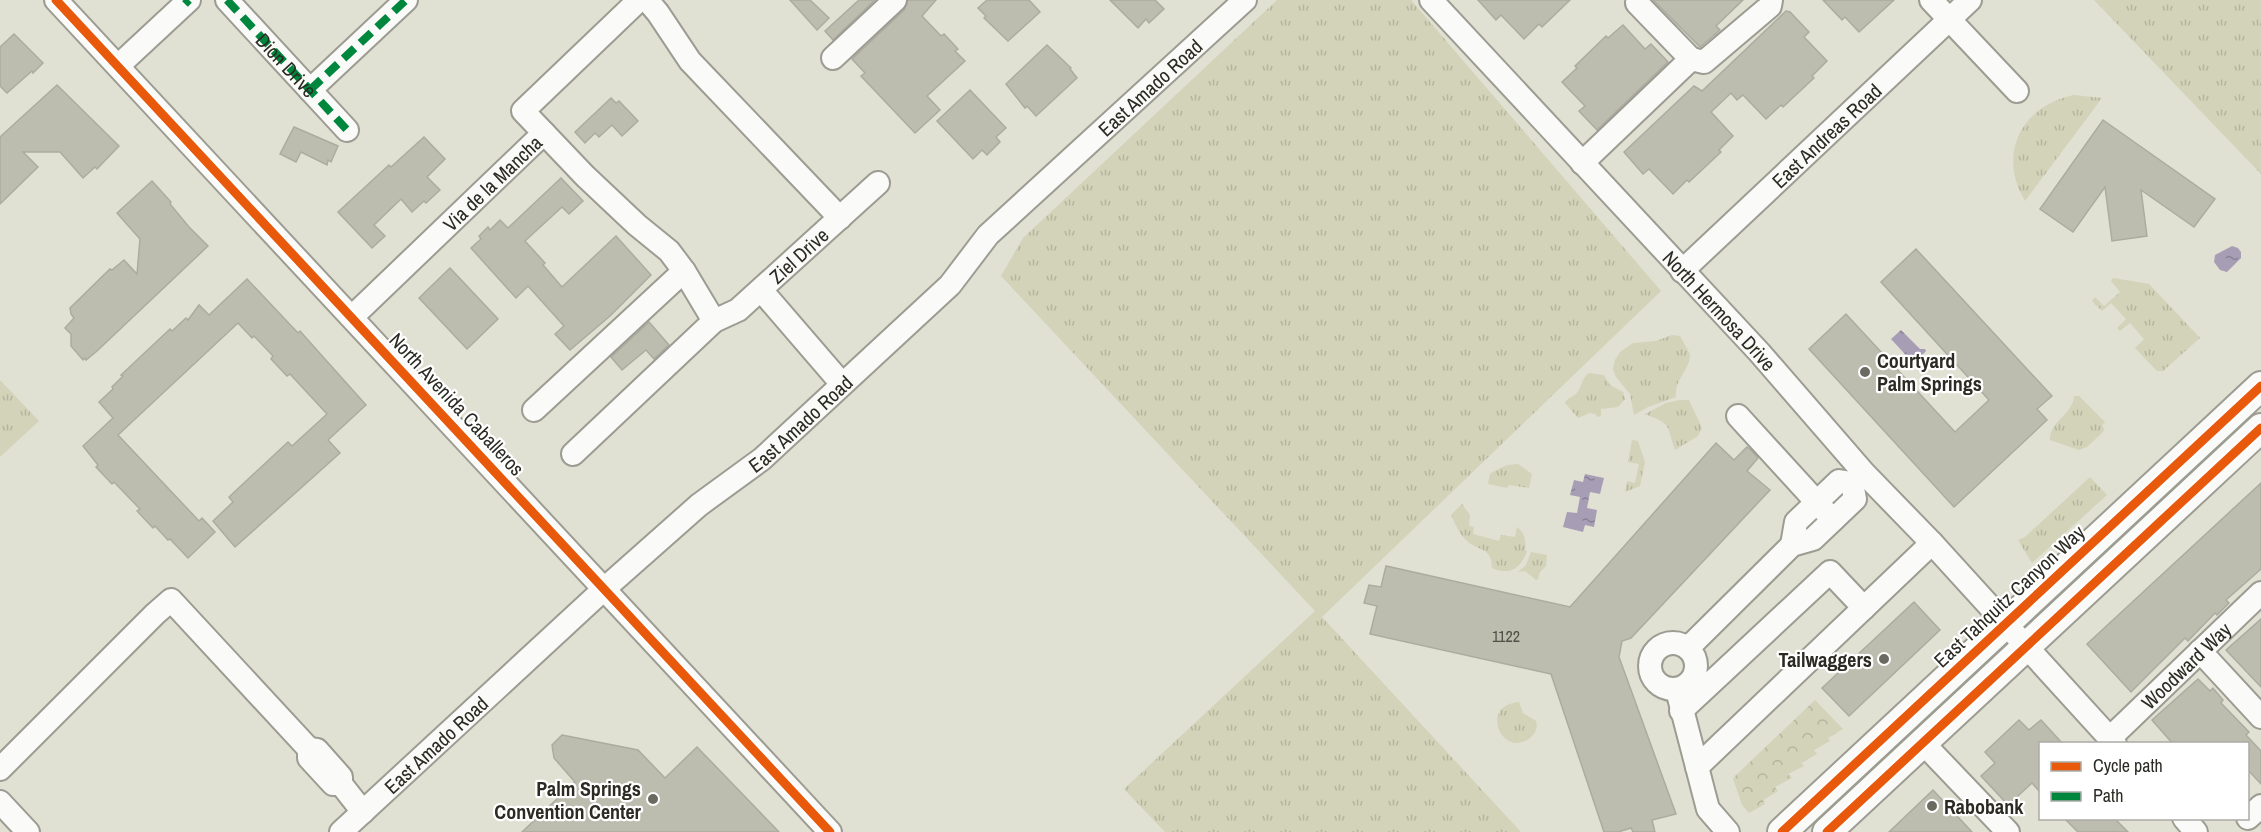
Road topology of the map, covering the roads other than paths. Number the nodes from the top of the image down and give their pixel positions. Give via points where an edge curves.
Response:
1 (56, 0) edge
2 (189, 0) edge
3 (227, 0) edge
4 (406, 0) edge
5 (639, 0) edge
6 (647, 0) edge
7 (895, 0) edge
8 (1245, 0) edge
9 (1771, 0) edge
10 (1931, 0) edge
11 (1970, 0) edge
12 (1442, 3) edge
13 (1637, 3) dead end
14 (1949, 19) junction
15 (833, 58) dead end
16 (1691, 59) junction
17 (118, 66) junction
18 (310, 90) junction
19 (2017, 91) dead end
20 (347, 129) dead end
21 (544, 133) junction
22 (1582, 163) junction
23 (878, 183) dead end
24 (840, 218) junction
25 (684, 271) junction
26 (1682, 271) junction
27 (761, 290) junction
28 (352, 317) junction
29 (714, 321) junction
30 (842, 384) junction
31 (2261, 386) edge
32 (534, 410) dead end
33 (1738, 417) dead end
34 (2261, 428) edge
35 (573, 454) dead end
36 (1858, 478) junction
37 (1816, 503) junction
38 (1833, 520) junction
39 (1932, 543) junction
40 (1792, 544) junction
41 (603, 590) junction
42 (2261, 593) edge
43 (1864, 608) junction
44 (2006, 625) junction
45 (2026, 647) junction
46 (1688, 648) junction
47 (2200, 651) junction
48 (1679, 701) junction
49 (2261, 717) edge
50 (2112, 741) edge
51 (1923, 743) junction
52 (1697, 767) junction
53 (0, 770) edge
54 (0, 802) edge
55 (2261, 806) edge
56 (363, 812) junction
57 (2249, 816) edge
58 (1726, 830) edge
59 (28, 832) edge
60 (341, 832) edge
61 (830, 832) edge
62 (1782, 832) edge
63 (1827, 832) edge
64 (2008, 832) edge

1 - 17 street, North Avenida Caballeros
2 - 17 street
3 - 18 street, Dion Drive
4 - 18 street
5 - 21 street, Via de la Mancha via 523,111
6 - 24 street via 690,61
7 - 15 street
8 - 30 street, East Amado Road via 988,235 950,285
9 - 16 street via 1770,6 1704,62
10 - 14 street
11 - 14 street, East Andreas Road
12 - 22 street, North Hermosa Drive
13 - 16 street
14 - 19 street
14 - 26 street, East Andreas Road
16 - 22 street
17 - 28 street, North Avenida Caballeros
18 - 20 street, Dion Drive
21 - 25 street via 593,184 669,251
21 - 28 street, Via de la Mancha
22 - 26 street, North Hermosa Drive
23 - 24 street, Ziel Drive
24 - 27 street, Ziel Drive
25 - 29 street
25 - 32 street
26 - 36 street, North Hermosa Drive via 1759,352
27 - 29 street, Ziel Drive via 738,310
27 - 30 street
28 - 41 street, North Avenida Caballeros
29 - 35 street, Ziel Drive
30 - 41 street, East Amado Road via 762,459 699,506
31 - 44 main road, East Tahquitz Canyon Way
33 - 37 street
34 - 45 main road
36 - 37 street via 1839,481
36 - 38 street via 1855,498
36 - 39 street, North Hermosa Drive
37 - 38 street
37 - 40 street via 1796,522
38 - 40 street via 1814,539
39 - 43 street
39 - 44 street, North Hermosa Drive
40 - 46 street
41 - 56 street, East Amado Road
41 - 61 street, North Avenida Caballeros
42 - 47 street, Woodward Way
43 - 48 street via 1830,572
43 - 52 street
44 - 45 street, North Hermosa Drive
44 - 62 main road, East Tahquitz Canyon Way
45 - 50 street, North Hermosa Drive
45 - 51 main road
46 - 48 street via 1696,669
46 - 48 street via 1666,644 1651,661 1656,682
47 - 49 street
47 - 50 street, Woodward Way
48 - 52 street
51 - 63 main road
51 - 64 street
52 - 58 street via 1708,809
53 - 56 street via 171,600 309,749 317,750 341,777 341,784
54 - 59 street
55 - 57 street
56 - 60 street, East Amado Road

